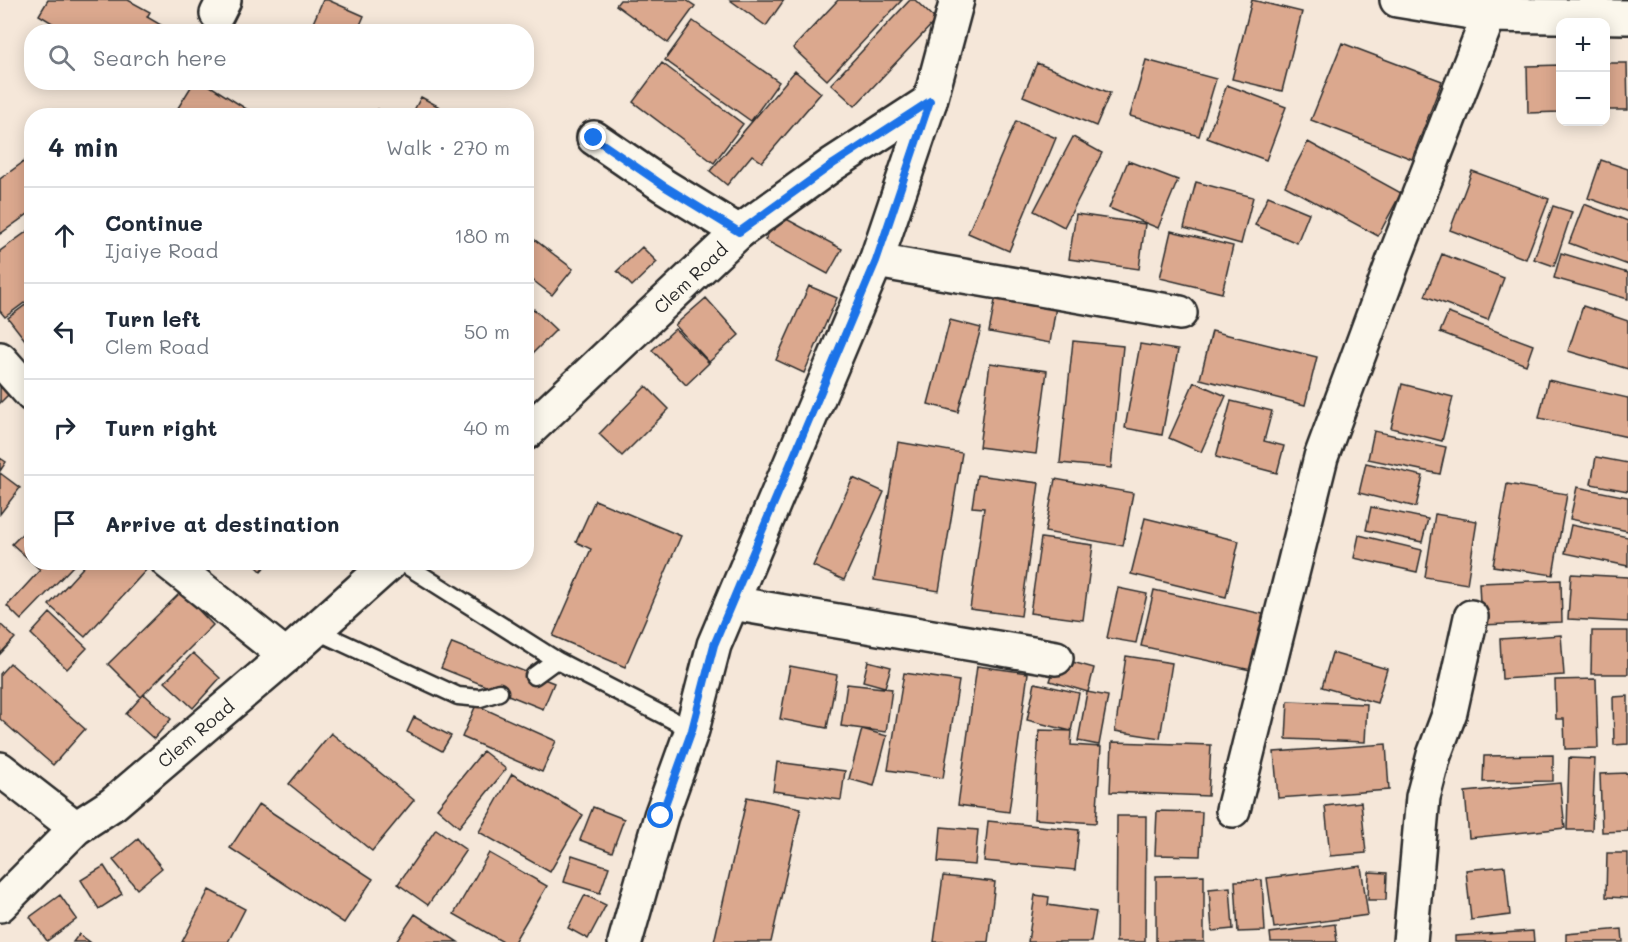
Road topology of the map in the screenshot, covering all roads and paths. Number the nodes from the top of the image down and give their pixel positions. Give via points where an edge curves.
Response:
1 (957, 0) edge
2 (1397, 0) edge
3 (1489, 15) junction
4 (1628, 17) edge
5 (930, 101) junction
6 (594, 138) dead end
7 (739, 232) junction
8 (876, 261) junction
9 (1180, 313) dead end
10 (0, 359) edge
11 (24, 382) edge
12 (534, 425) edge
13 (178, 570) edge
14 (382, 570) edge
15 (414, 570) edge
16 (732, 603) junction
17 (1472, 617) dead end
18 (315, 630) junction
19 (286, 656) junction
20 (1056, 658) dead end
21 (556, 660) junction
22 (534, 676) dead end
23 (499, 692) dead end
24 (692, 730) junction
25 (0, 769) edge
26 (1233, 810) dead end
27 (76, 828) junction
28 (0, 905) edge
29 (625, 942) edge
30 (1410, 942) edge

1 - 5 street
2 - 3 street
3 - 4 street
3 - 26 street via 1321,457
5 - 7 street, Clem Road
5 - 8 street
6 - 7 street
7 - 12 street, Clem Road
8 - 9 street
8 - 16 street
10 - 11 street
13 - 19 street
14 - 18 street, Clem Road
15 - 21 lane
16 - 20 street
16 - 24 street via 714,645
17 - 30 street via 1450,712 1423,797
18 - 19 street, Clem Road
18 - 23 lane via 458,696 480,698
19 - 27 street, Clem Road via 113,804
21 - 22 lane
21 - 24 lane
24 - 29 street via 661,816
25 - 27 street
27 - 28 street, Clem Road

